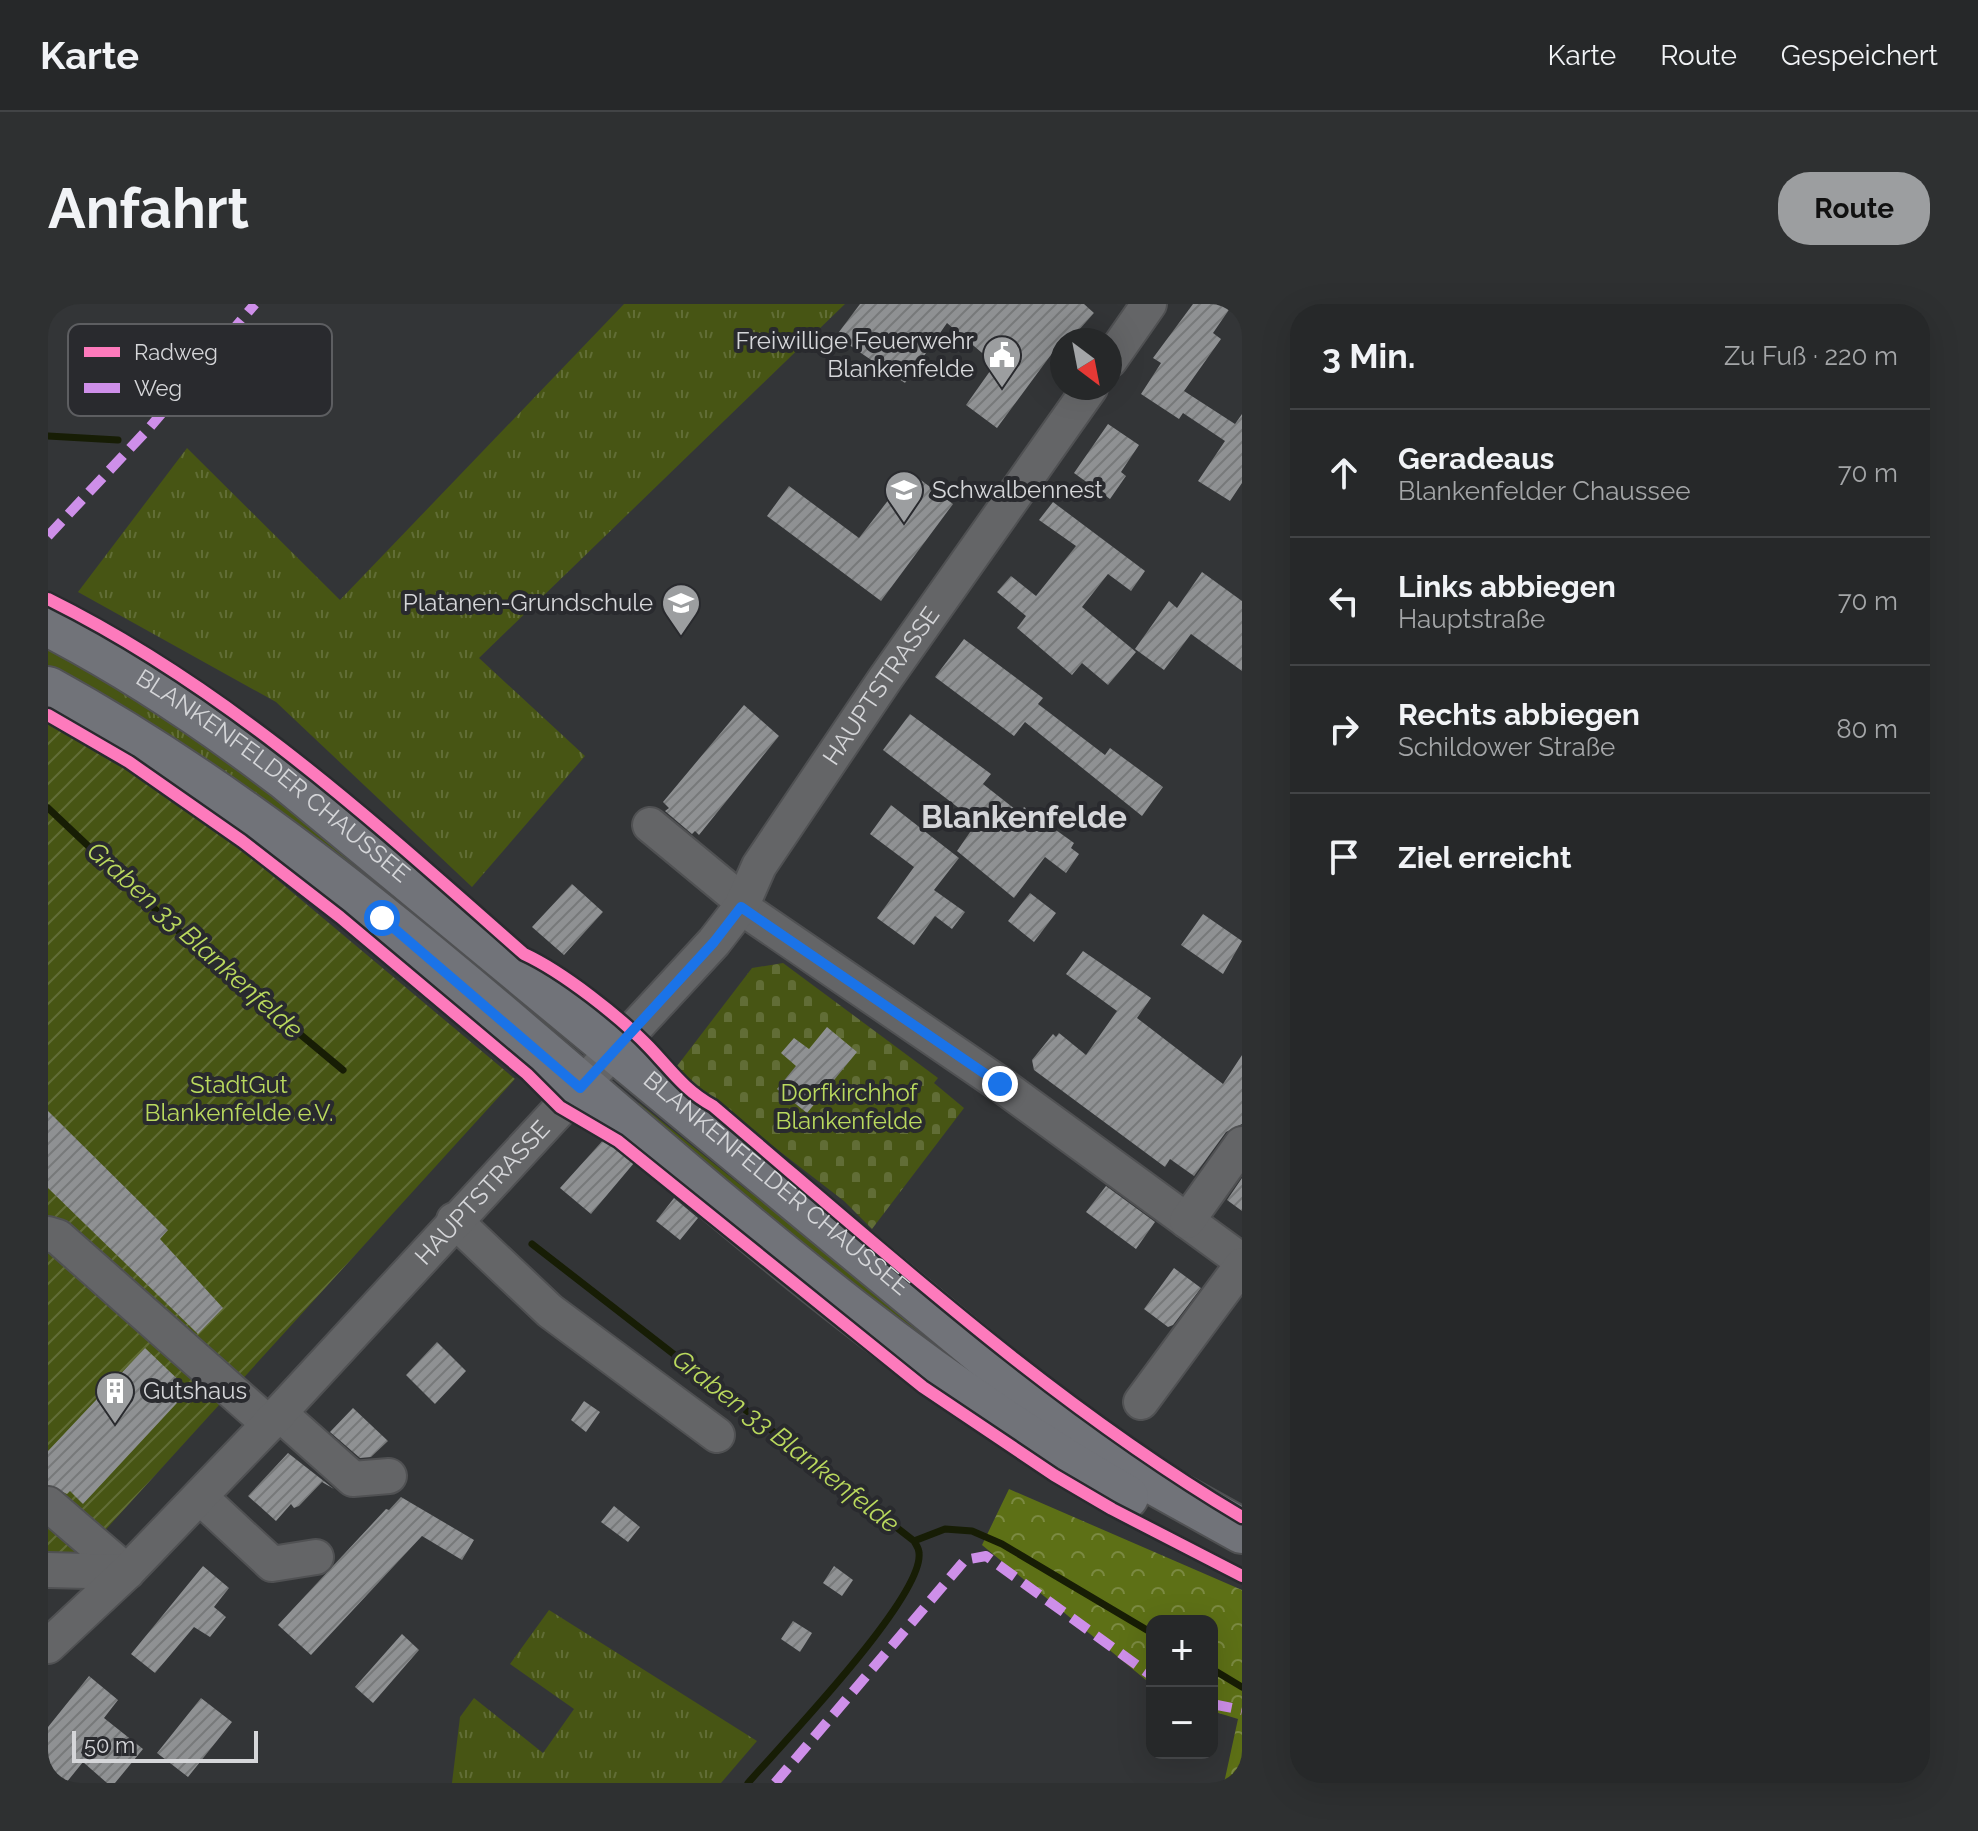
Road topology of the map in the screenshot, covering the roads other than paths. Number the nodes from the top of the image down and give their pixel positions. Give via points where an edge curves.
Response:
1 (1149, 304) edge
2 (1122, 343) edge
3 (1082, 400) edge
4 (48, 624) edge
5 (48, 689) edge
6 (650, 825) dead end
7 (742, 905) junction
8 (615, 1050) junction
9 (580, 1088) junction
10 (1242, 1144) edge
11 (454, 1220) junction
12 (1187, 1221) junction
13 (48, 1234) edge
14 (1242, 1263) edge
15 (1141, 1402) dead end
16 (274, 1418) junction
17 (717, 1435) dead end
18 (389, 1476) dead end
19 (200, 1497) junction
20 (48, 1504) edge
21 (1242, 1531) edge
22 (316, 1557) dead end
23 (1242, 1563) edge
24 (48, 1570) edge
25 (127, 1572) junction
26 (49, 1639) edge

1 - 2 street
3 - 7 street, HAUPTSTRASSE via 759,866
4 - 8 main road, BLANKENFELDER CHAUSSEE via 132,670 251,751
5 - 9 main road, BLANKENFELDER CHAUSSEE via 172,764 278,839 382,918
6 - 7 street
7 - 8 street, HAUPTSTRASSE
7 - 12 street
8 - 9 street, HAUPTSTRASSE
8 - 21 main road, BLANKENFELDER CHAUSSEE via 1063,1420 1125,1466
9 - 11 street, HAUPTSTRASSE
9 - 23 main road, BLANKENFELDER CHAUSSEE via 946,1383 1099,1482
10 - 12 street
11 - 16 street, HAUPTSTRASSE
11 - 17 street via 550,1311
12 - 14 street
13 - 16 street
14 - 15 street
16 - 18 street via 353,1479
16 - 19 street, HAUPTSTRASSE
19 - 22 street via 272,1564
19 - 25 street, HAUPTSTRASSE
20 - 25 street
24 - 25 street
25 - 26 street, HAUPTSTRASSE

